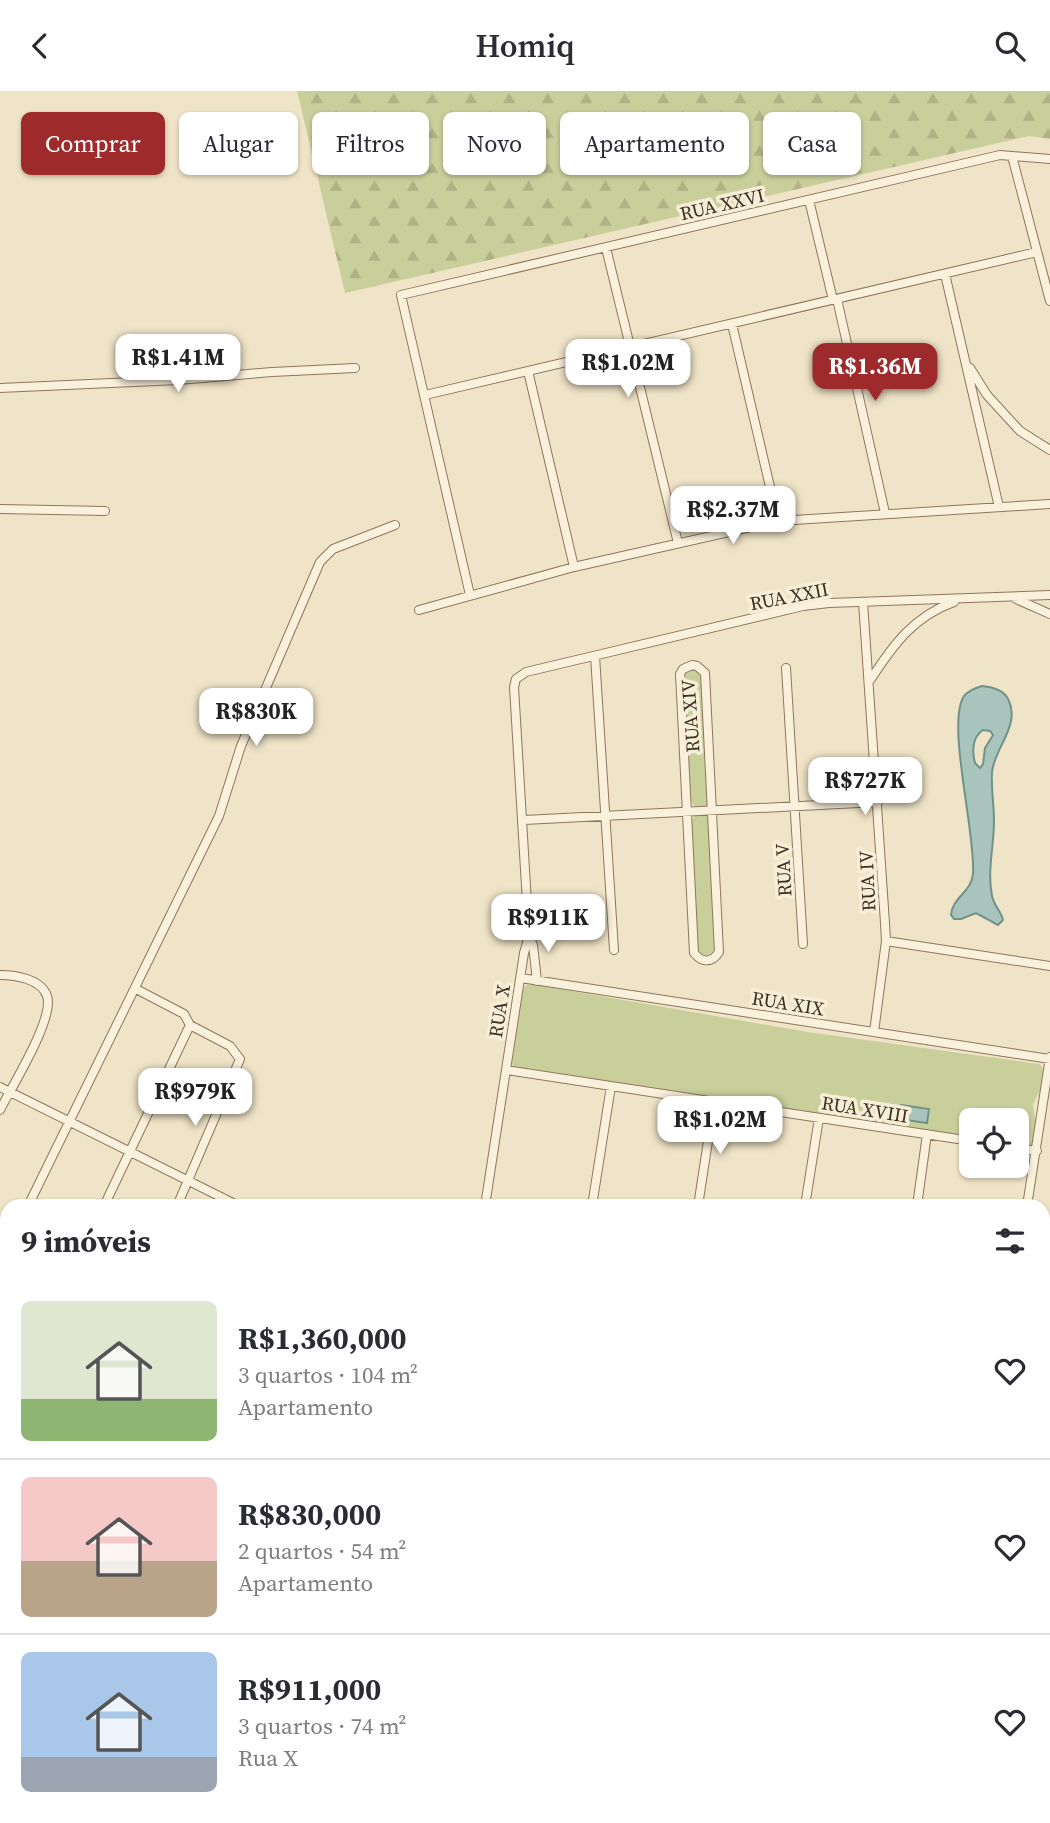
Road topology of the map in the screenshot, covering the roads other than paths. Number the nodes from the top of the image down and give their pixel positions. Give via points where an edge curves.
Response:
1 (1012, 156) junction
2 (1050, 159) edge
3 (809, 200) junction
4 (606, 247) junction
5 (1037, 253) junction
6 (945, 274) junction
7 (835, 300) junction
8 (1050, 301) edge
9 (732, 324) junction
10 (631, 347) junction
11 (966, 362) junction
12 (355, 368) dead end
13 (528, 371) junction
14 (0, 388) edge
15 (425, 395) junction
16 (1050, 450) edge
17 (1050, 504) edge
18 (999, 507) junction
19 (0, 509) edge
20 (105, 511) dead end
21 (884, 513) junction
22 (778, 521) junction
23 (395, 525) dead end
24 (678, 543) junction
25 (574, 567) junction
26 (470, 595) junction
27 (1050, 595) edge
28 (1010, 597) junction
29 (963, 598) junction
30 (863, 601) junction
31 (419, 610) dead end
32 (1050, 614) edge
33 (595, 656) junction
34 (786, 668) dead end
35 (540, 669) joint
36 (870, 680) junction
37 (878, 802) junction
38 (795, 805) junction
39 (712, 809) junction
40 (687, 810) junction
41 (606, 816) junction
42 (524, 820) junction
43 (529, 936) junction
44 (886, 941) junction
45 (803, 944) dead end
46 (614, 950) dead end
47 (1050, 966) edge
48 (0, 975) edge
49 (520, 978) junction
50 (537, 981) junction
51 (136, 989) junction
52 (189, 1028) junction
53 (874, 1032) junction
54 (1050, 1058) edge
55 (506, 1070) junction
56 (611, 1086) junction
57 (0, 1087) edge
58 (1048, 1089) edge
59 (9, 1091) junction
60 (714, 1102) junction
61 (0, 1110) edge
62 (819, 1118) junction
63 (69, 1121) junction
64 (1045, 1121) edge
65 (927, 1134) junction
66 (959, 1139) edge
67 (130, 1150) junction
68 (1029, 1150) edge
69 (1037, 1151) junction
70 (189, 1181) junction
71 (32, 1199) edge
72 (107, 1199) edge
73 (180, 1199) edge
74 (225, 1199) edge
75 (486, 1199) edge
76 (593, 1199) edge
77 (699, 1199) edge
78 (806, 1199) edge
79 (918, 1199) edge
80 (1028, 1199) edge

1 - 2 street, RUA XXVI
1 - 3 street, RUA XXVI via 1000,155
1 - 5 street
3 - 4 street, RUA XXVI
3 - 7 street
4 - 10 street
4 - 15 street, RUA XXVI via 401,295
5 - 6 street
5 - 8 street
6 - 7 street
6 - 11 street
7 - 9 street
7 - 21 street
9 - 10 street
9 - 22 street
10 - 13 street
10 - 24 street
11 - 16 street via 987,395 1020,431
11 - 18 street
12 - 14 street
13 - 15 street
13 - 25 street
15 - 26 street
17 - 18 street
18 - 21 street
19 - 20 street
21 - 22 street
22 - 24 street
23 - 51 street via 333,549 320,562 241,746 219,816
24 - 25 street
25 - 26 street
26 - 31 street
27 - 28 street, RUA XXII
28 - 29 street, RUA XXII
28 - 32 street
29 - 30 street, RUA XXII
29 - 36 street via 921,618 902,634
30 - 33 street, RUA XXII via 803,606
30 - 36 street, RUA IV
33 - 35 street, RUA XXII
33 - 41 street
34 - 38 street, RUA V
35 - 42 street, RUA X via 520,675 514,683
36 - 37 street, RUA IV
37 - 38 street
37 - 44 street, RUA IV
38 - 39 street
38 - 45 street, RUA V
39 - 40 street
39 - 40 street, RUA XIV via 705,673 692,665 680,674
39 - 40 street, RUA XIV via 719,952 707,961 694,953
40 - 41 street
41 - 42 street
41 - 46 street
42 - 43 street, RUA X
43 - 49 street, RUA X
43 - 50 street
44 - 47 street
44 - 53 street, RUA IV
48 - 59 street via 37,984 48,1001 46,1017
49 - 50 street, RUA XIX
49 - 55 street, RUA X
50 - 53 street, RUA XIX
51 - 52 street via 184,1014
51 - 63 street
52 - 67 street
52 - 70 street via 230,1046 239,1062
53 - 54 street, RUA XIX
54 - 58 street
55 - 56 street, RUA XVIII
55 - 75 street, RUA X
56 - 60 street, RUA XVIII
56 - 76 street
57 - 59 street
58 - 64 street
59 - 61 street
59 - 63 street
60 - 62 street, RUA XVIII
60 - 77 street
62 - 65 street, RUA XVIII
62 - 78 street
63 - 67 street
63 - 71 street
64 - 69 street
65 - 66 street, RUA XVIII
65 - 79 street
67 - 70 street
67 - 72 street
68 - 69 street
69 - 80 street
70 - 73 street
70 - 74 street

